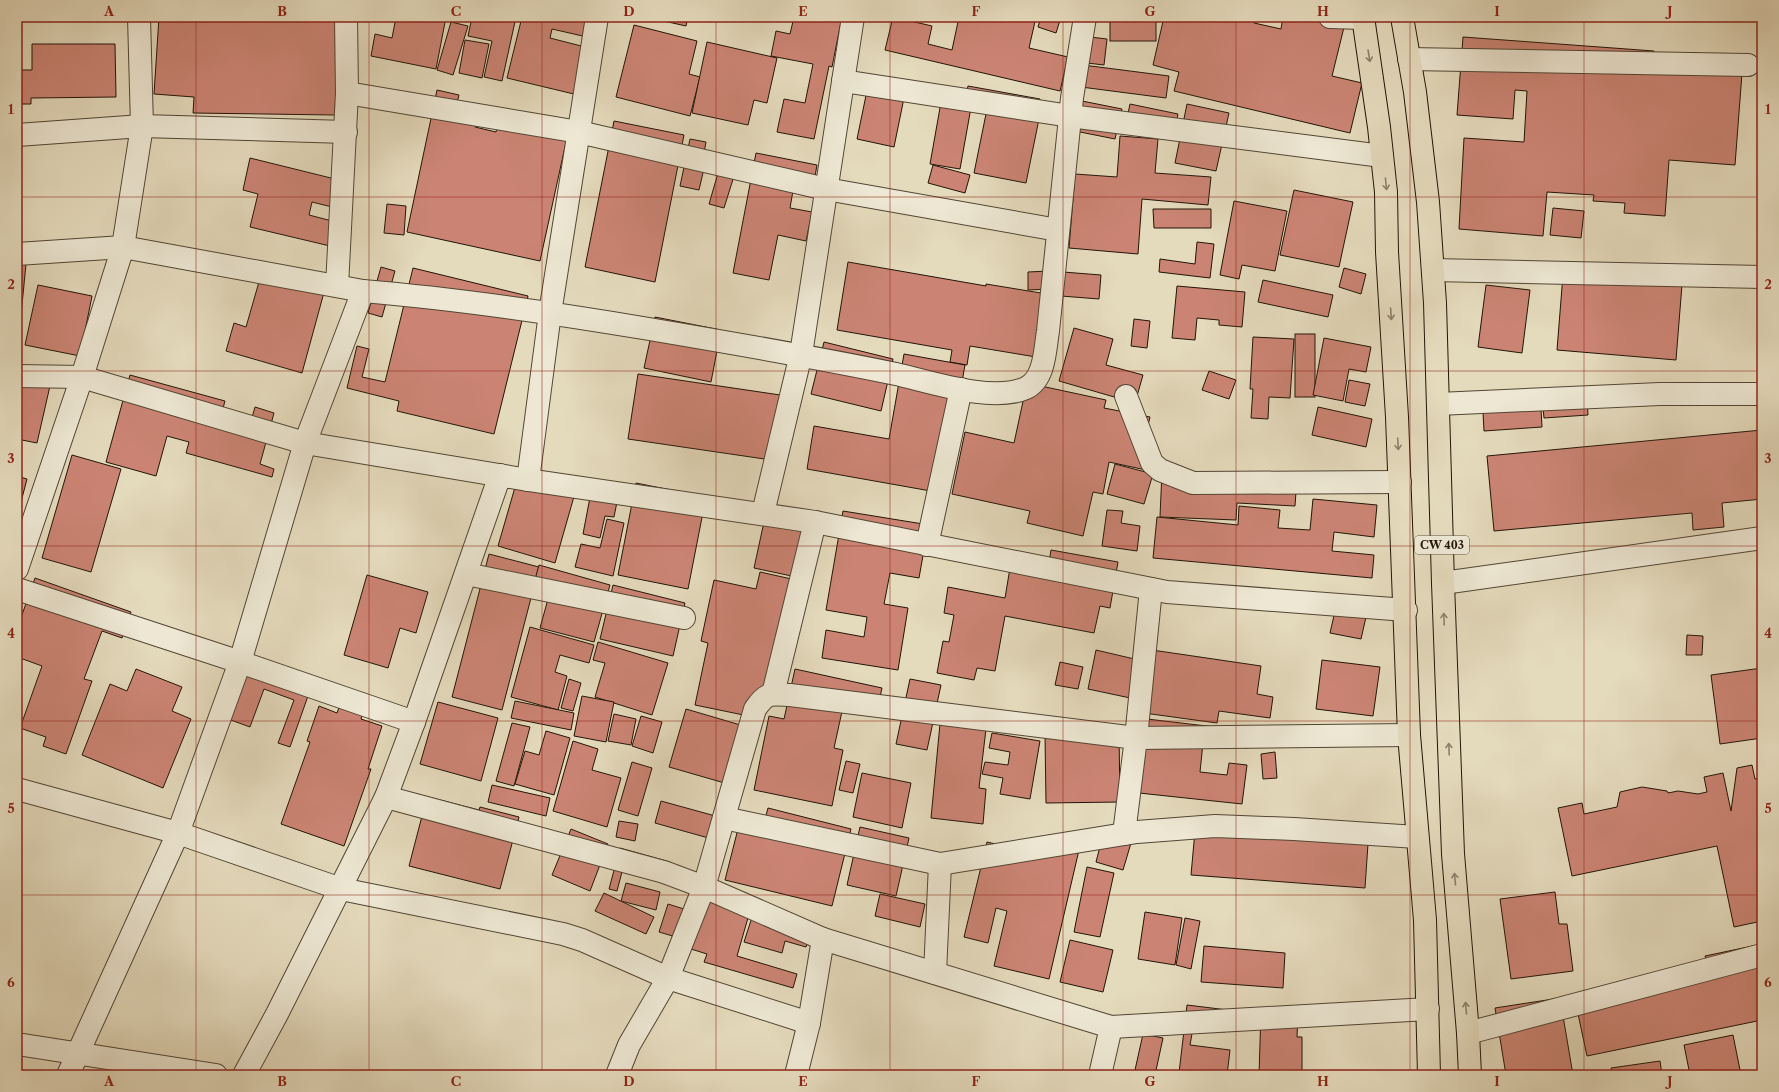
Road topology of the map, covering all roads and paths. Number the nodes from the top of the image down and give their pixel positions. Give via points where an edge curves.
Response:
1 (139, 17) edge
2 (346, 17) edge
3 (597, 17) edge
4 (853, 17) edge
5 (1085, 17) edge
6 (1330, 17) edge
7 (1402, 17) edge
8 (1363, 18) edge
9 (1409, 59) junction
10 (1748, 65) dead end
11 (843, 81) junction
12 (347, 93) junction
13 (1070, 116) junction
14 (142, 126) junction
15 (346, 132) junction
16 (579, 132) junction
17 (17, 135) edge
18 (1382, 156) junction
19 (826, 189) junction
20 (1058, 230) junction
21 (123, 247) junction
22 (17, 254) edge
23 (1433, 270) junction
24 (1762, 278) edge
25 (337, 286) junction
26 (363, 291) junction
27 (550, 313) junction
28 (801, 354) junction
29 (17, 376) edge
30 (82, 377) junction
31 (961, 389) junction
32 (1762, 394) edge
33 (1126, 396) dead end
34 (1438, 404) junction
35 (305, 443) junction
36 (500, 475) junction
37 (528, 480) junction
38 (1400, 482) junction
39 (763, 514) junction
40 (815, 522) junction
41 (1762, 538) edge
42 (928, 545) junction
43 (17, 569) edge
44 (466, 574) junction
45 (1443, 583) junction
46 (17, 589) edge
47 (1151, 589) junction
48 (1406, 610) junction
49 (684, 618) dead end
50 (240, 662) junction
51 (773, 694) junction
52 (414, 722) junction
53 (1410, 735) junction
54 (1136, 738) junction
55 (17, 788) edge
56 (386, 797) junction
57 (724, 818) junction
58 (178, 833) junction
59 (1124, 834) junction
60 (1416, 837) junction
61 (940, 864) junction
62 (704, 887) junction
63 (341, 889) junction
64 (823, 939) junction
65 (1762, 955) edge
66 (935, 973) junction
67 (668, 978) junction
68 (1428, 1009) junction
69 (809, 1023) junction
70 (1111, 1027) junction
71 (1468, 1033) junction
72 (17, 1044) edge
73 (77, 1054) junction
74 (68, 1075) edge
75 (216, 1075) edge
76 (244, 1075) edge
77 (617, 1075) edge
78 (796, 1075) edge
79 (1100, 1075) edge
80 (1429, 1075) edge
81 (1470, 1075) edge

1 - 14 street
2 - 12 street
3 - 16 street
4 - 11 street
5 - 13 street
6 - 8 street
7 - 9 main road, CW 403
8 -> 18 main road, CW 403
9 - 10 street
9 - 23 main road, CW 403 via 1428,202
11 - 13 street
11 - 19 street
12 - 15 street
12 - 16 street
13 - 18 street
13 - 20 street
14 - 15 street
14 - 17 street
14 - 21 street
15 - 25 street
16 - 19 street
16 - 27 street
18 -> 38 main road, CW 403 via 1386,192
19 - 20 street
19 - 28 street
20 - 31 street via 1048,331 1039,376 1026,388 1002,394
21 - 22 street
21 - 25 street
21 - 30 street
23 - 24 street
23 - 34 main road, CW 403
25 - 26 street
26 - 27 street
26 - 35 street
27 - 28 street
27 - 37 street
28 - 31 street
28 - 39 street
29 - 30 street
30 - 35 street
30 - 43 street
31 - 42 street
32 - 34 street via 1660,394
33 - 38 street via 1152,463 1160,470 1193,483
34 - 45 main road, CW 403
35 - 36 street
35 - 50 street
36 - 37 street
36 - 44 street
37 - 39 street
38 - 48 main road, CW 403
39 - 40 street
40 - 42 street
40 - 51 street
41 - 45 street
42 - 47 street
44 - 49 street
44 - 52 street
71 -> 45 main road, CW 403 via 1453,854
46 - 50 street
47 - 48 street
47 - 54 street
48 - 53 main road, CW 403
50 - 52 street
50 - 58 street
51 - 54 street
51 - 57 street via 763,697 755,709
52 - 56 street
53 - 54 street
53 - 60 main road, CW 403
54 - 59 street
55 - 58 street
56 - 62 street via 664,872
56 - 63 street
57 - 61 street
57 - 62 street
58 - 63 street
58 - 73 street
59 - 60 street via 1215,826
59 - 61 street
60 - 68 main road, CW 403 via 1425,920
61 - 66 street
62 - 64 street
62 - 67 street
63 - 67 street via 570,936
63 - 76 street
64 - 66 street
64 - 69 street
65 - 71 street
66 - 70 street
67 - 69 street
67 - 77 street via 629,1045
68 - 70 street
68 - 80 main road, CW 403
69 - 78 street
70 - 79 street
71 - 81 main road, CW 403
72 - 73 street
73 - 74 street
73 - 75 street

